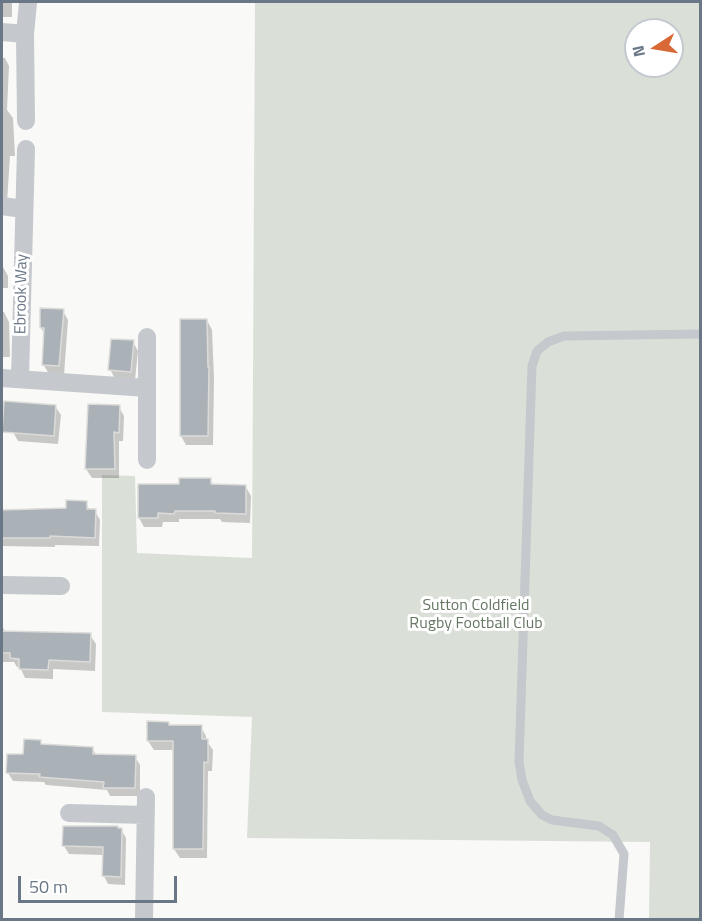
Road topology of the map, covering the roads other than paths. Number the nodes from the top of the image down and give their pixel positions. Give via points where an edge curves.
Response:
1 (28, 3) edge
2 (2, 32) edge
3 (26, 34) junction
4 (26, 121) dead end
5 (26, 149) dead end
6 (2, 206) edge
7 (23, 208) junction
8 (700, 334) edge
9 (147, 337) dead end
10 (11, 378) edge
11 (147, 388) junction
12 (147, 459) dead end
13 (2, 585) edge
14 (61, 586) dead end
15 (69, 813) dead end
16 (144, 920) edge
17 (618, 920) edge

1 - 3 street
2 - 3 street
3 - 4 street
5 - 7 street, Ebrook Way
6 - 7 street
7 - 10 street, Ebrook Way
8 - 17 lane via 564,336 537,351 532,366 519,762 530,801 542,815 552,820 599,826 613,835 624,854
9 - 11 street
10 - 11 street
11 - 12 street
13 - 14 street
15 - 16 street via 146,806

